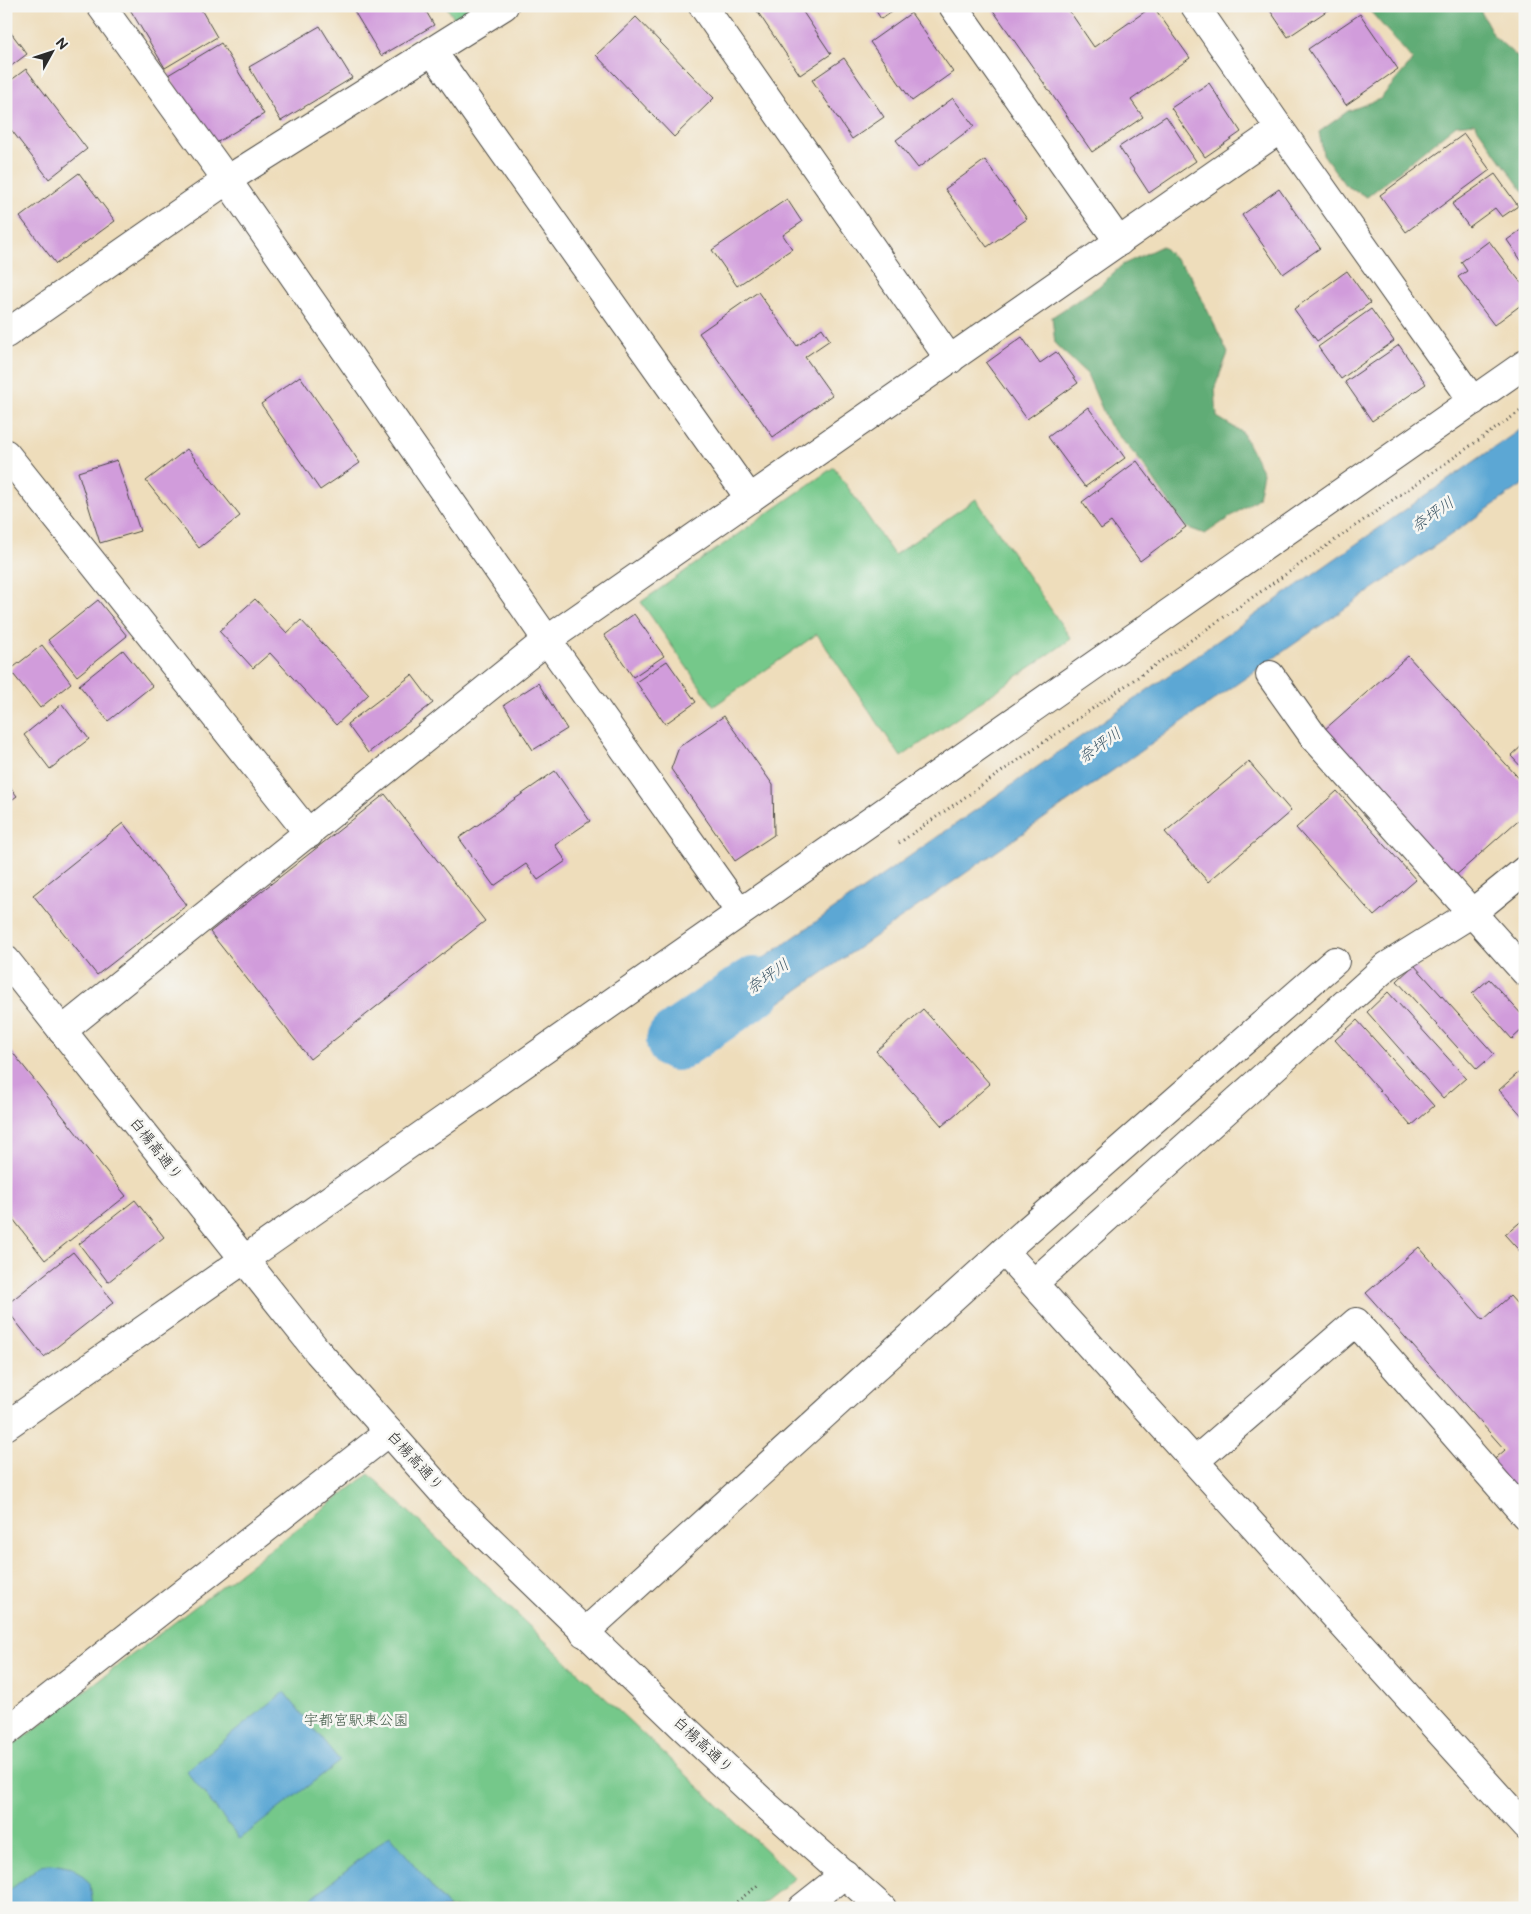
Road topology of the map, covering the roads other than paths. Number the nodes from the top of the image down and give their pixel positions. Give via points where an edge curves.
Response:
1 (101, 6) edge
2 (504, 6) edge
3 (703, 6) edge
4 (953, 6) edge
5 (1195, 6) edge
6 (432, 51) junction
7 (1280, 130) junction
8 (227, 180) junction
9 (1119, 242) junction
10 (6, 334) edge
11 (950, 360) junction
12 (1525, 364) edge
13 (1473, 401) junction
14 (6, 454) edge
15 (750, 499) junction
16 (547, 640) junction
17 (1270, 675) dead end
18 (309, 834) junction
19 (1525, 870) edge
20 (740, 912) junction
21 (1472, 913) junction
22 (6, 960) edge
23 (1335, 961) dead end
24 (1525, 972) edge
25 (62, 1031) junction
26 (1004, 1251) junction
27 (244, 1260) junction
28 (1034, 1283) junction
29 (6, 1426) edge
30 (388, 1432) junction
31 (1195, 1461) junction
32 (1525, 1515) edge
33 (584, 1633) junction
34 (6, 1732) edge
35 (1525, 1826) edge
36 (845, 1874) junction
37 (802, 1908) edge
38 (882, 1908) edge

1 - 8 street
2 - 6 street
3 - 11 street
4 - 9 street
5 - 7 street
6 - 8 street
6 - 15 street
7 - 9 street
7 - 13 street
8 - 10 street
8 - 16 street
9 - 11 street
11 - 15 street
12 - 13 street
13 - 20 street
14 - 18 street
15 - 16 street
16 - 18 street
16 - 20 street
17 - 21 street via 1314,737
18 - 25 street
19 - 21 street
20 - 27 street
21 - 24 street
21 - 28 street via 1387,966
22 - 25 street, 白楊高通り
23 - 26 street
25 - 27 street, 白楊高通り
26 - 28 street
26 - 33 street
27 - 29 street
27 - 30 street, 白楊高通り
28 - 31 street
30 - 33 street, 白楊高通り via 454,1504
30 - 34 street
31 - 32 street via 1356,1322
31 - 35 street
33 - 36 street, 白楊高通り via 767,1806
36 - 37 street
36 - 38 street, 白楊高通り

